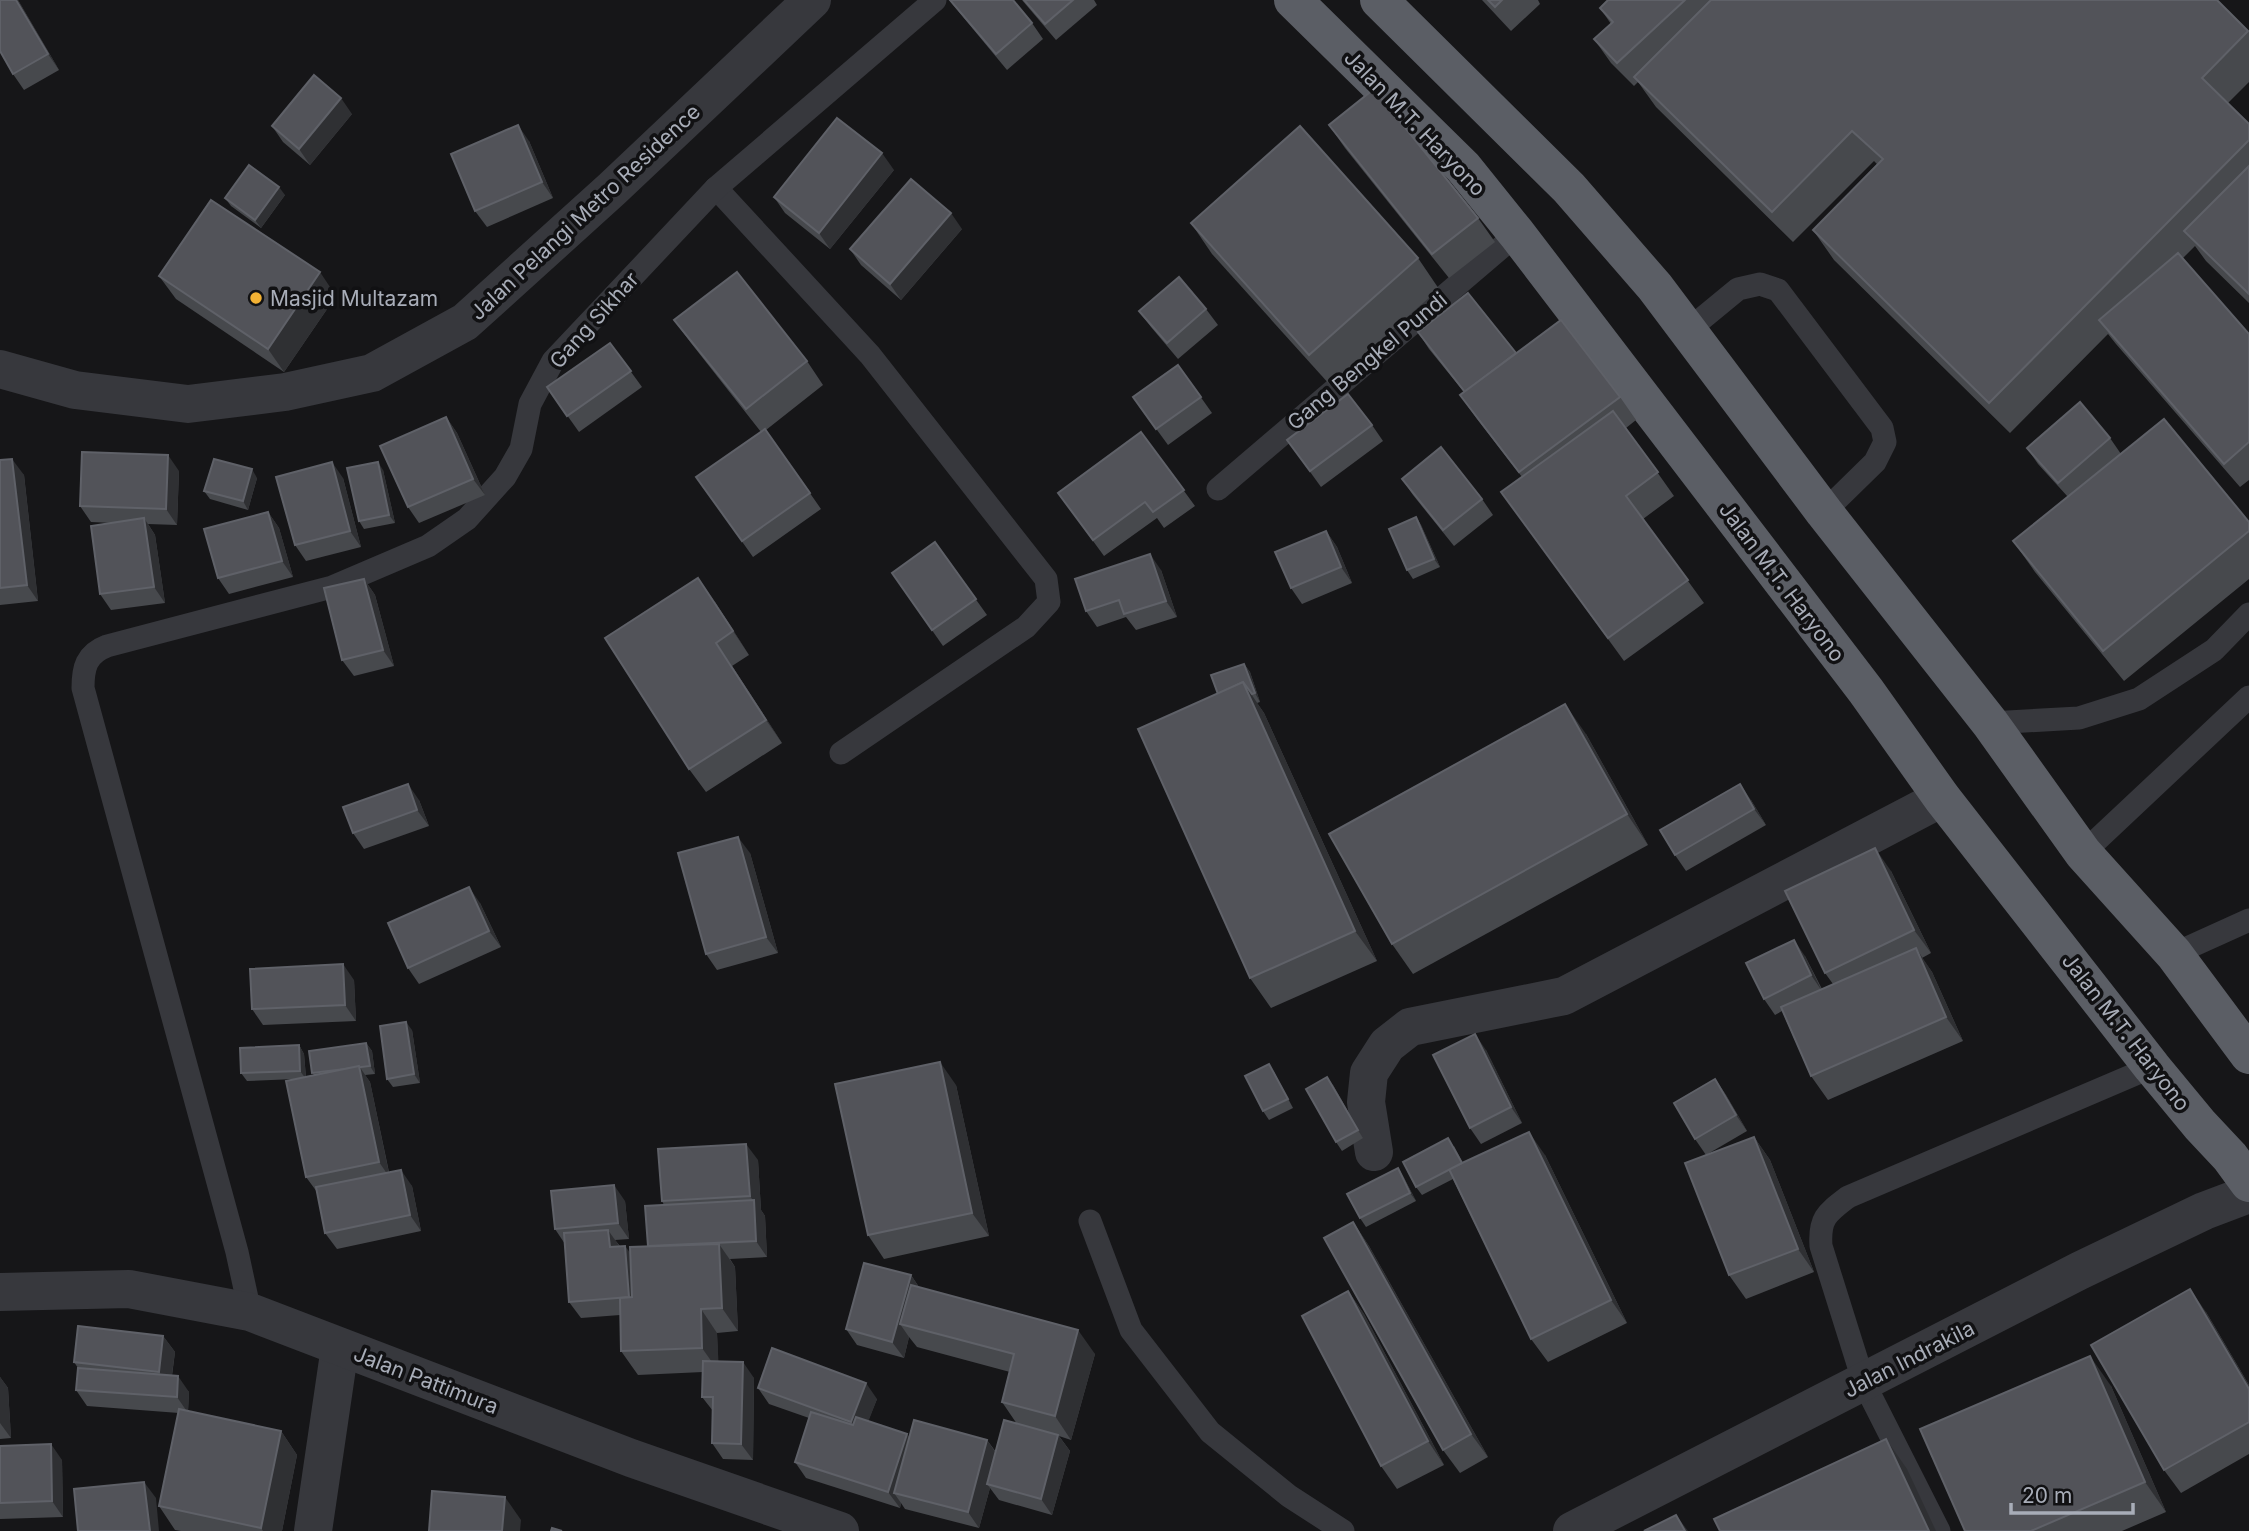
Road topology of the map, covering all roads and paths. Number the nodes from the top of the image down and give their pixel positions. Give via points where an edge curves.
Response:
1 (812, 0) edge
2 (935, 0) edge
3 (1293, 0) edge
4 (1379, 0) edge
5 (716, 188) junction
6 (1517, 234) junction
7 (1687, 331) junction
8 (0, 369) edge
9 (1217, 489) dead end
10 (1824, 512) junction
11 (2249, 614) edge
12 (2249, 697) edge
13 (1990, 723) junction
14 (841, 753) dead end
15 (1942, 798) junction
16 (2083, 853) junction
17 (2249, 920) edge
18 (2174, 954) junction
19 (2245, 1036) edge
20 (2152, 1067) junction
21 (1374, 1152) dead end
22 (2249, 1182) edge
23 (2249, 1194) edge
24 (1090, 1221) dead end
25 (0, 1292) edge
26 (250, 1312) junction
27 (340, 1347) junction
28 (1864, 1383) junction
29 (313, 1531) edge
30 (840, 1531) edge
31 (1343, 1531) edge
32 (1572, 1531) edge
33 (1939, 1531) edge

1 - 8 street, Jalan Pelangi Metro Residence via 465,322 372,373 285,392 188,404 75,390
2 - 5 lane, Gang Sikhar
3 - 6 highway, Jalan M.T. Haryono via 1463,167
4 - 7 highway via 1569,188
5 - 14 lane via 870,355 1046,579 1049,602 1026,627
5 - 26 lane, Gang Sikhar via 553,362 530,404 521,449 505,477 467,519 428,546 332,587 98,650 83,669 83,688
6 - 9 lane, Gang Bengkel Pundi
6 - 15 highway, Jalan M.T. Haryono via 1866,691
7 - 10 highway
7 - 10 lane via 1738,289 1760,284 1778,290 1882,428 1885,442 1875,462
10 - 13 highway
11 - 13 lane via 2214,650 2139,699 2079,718
12 - 16 lane
13 - 16 highway
15 - 20 highway, Jalan M.T. Haryono
15 - 21 street via 1564,996 1410,1027 1387,1045 1369,1073 1366,1102
16 - 18 highway
17 - 18 lane
18 - 19 highway
20 - 22 highway, Jalan M.T. Haryono
20 - 28 lane via 1848,1197 1829,1211 1820,1231 1821,1246
23 - 28 street, Jalan Indrakila via 2079,1271
24 - 31 lane via 1131,1330 1210,1432 1289,1496
25 - 26 street, Jalan Pattimura via 129,1290
26 - 27 street, Jalan Pattimura
27 - 29 street
27 - 30 street, Jalan Pattimura via 631,1458
28 - 32 street, Jalan Indrakila
28 - 33 lane

